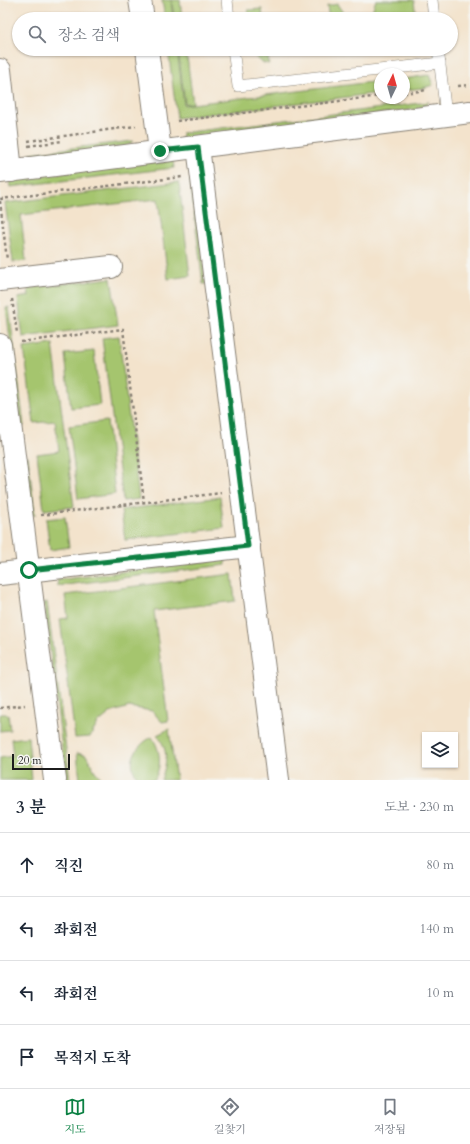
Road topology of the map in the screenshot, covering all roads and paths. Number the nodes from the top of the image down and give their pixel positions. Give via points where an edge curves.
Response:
1 (140, 0) edge
2 (227, 0) edge
3 (432, 0) edge
4 (142, 12) edge
5 (229, 12) edge
6 (433, 12) edge
7 (148, 56) edge
8 (234, 56) edge
9 (439, 56) edge
10 (440, 64) junction
11 (0, 70) edge
12 (374, 97) edge
13 (470, 112) edge
14 (446, 115) junction
15 (157, 124) junction
16 (8, 143) junction
17 (198, 147) junction
18 (160, 151) junction
19 (6, 172) edge
20 (202, 175) junction
21 (0, 199) edge
22 (111, 267) dead end
23 (0, 280) edge
24 (9, 344) edge
25 (225, 492) dead end
26 (144, 502) junction
27 (41, 515) dead end
28 (248, 546) junction
29 (29, 570) junction
30 (0, 574) edge
31 (29, 705) dead end
32 (0, 708) edge
33 (55, 780) edge
34 (278, 780) edge

1 - 4 street
2 - 5 lane
3 - 6 lane
7 - 15 street
8 - 10 lane via 238,86
9 - 10 lane
10 - 14 lane
11 - 16 street
12 - 15 path
13 - 14 street
14 - 17 street
15 - 16 path
15 - 18 street
16 - 19 street
17 - 18 street
17 - 20 street
18 - 19 street
20 - 21 path
20 - 28 street
22 - 23 street
24 - 26 path via 123,329
24 - 29 street
25 - 26 path
26 - 27 path
28 - 29 street
28 - 34 street
29 - 30 street
29 - 33 street
31 - 32 path

